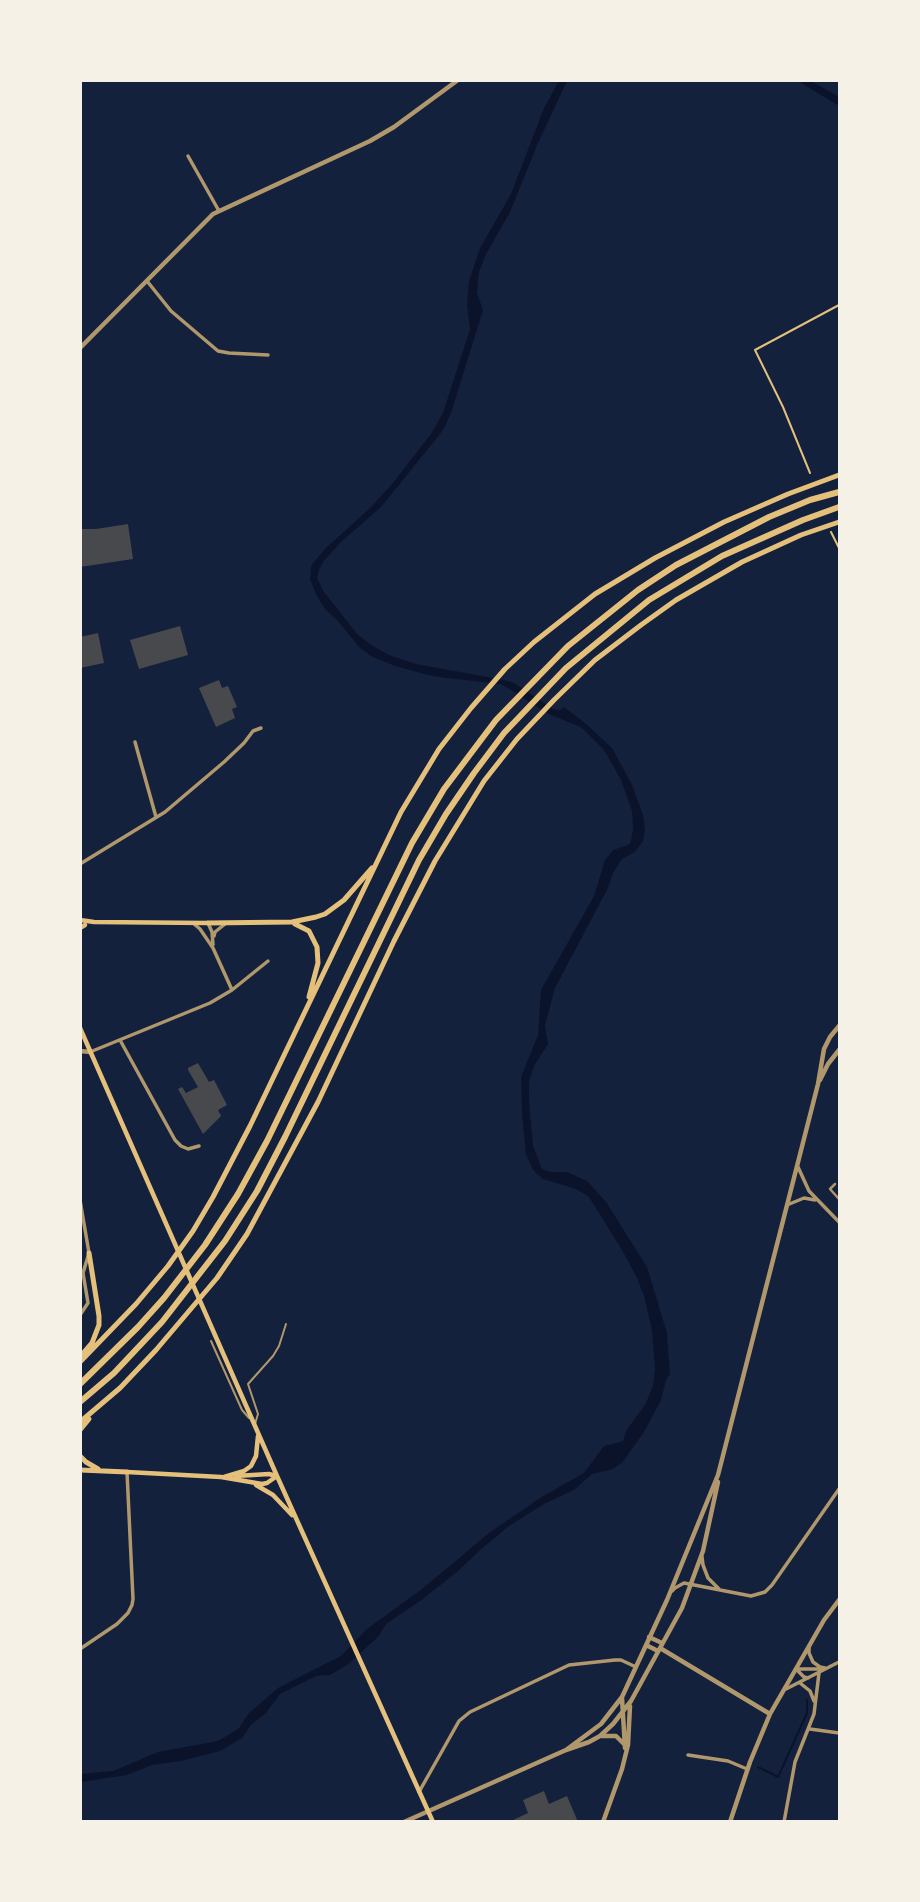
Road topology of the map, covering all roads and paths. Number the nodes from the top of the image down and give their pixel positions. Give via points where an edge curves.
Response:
1 (458, 80) edge
2 (188, 156) dead end
3 (219, 211) junction
4 (147, 281) junction
5 (839, 305) edge
6 (80, 348) edge
7 (268, 355) dead end
8 (810, 473) dead end
9 (839, 475) edge
10 (839, 492) edge
11 (839, 507) edge
12 (839, 523) edge
13 (830, 529) junction
14 (839, 548) edge
15 (261, 728) dead end
16 (135, 742) dead end
17 (156, 818) junction
18 (80, 864) edge
19 (377, 864) junction
20 (191, 922) junction
21 (292, 922) junction
22 (82, 923) edge
23 (208, 923) junction
24 (228, 923) junction
25 (203, 932) junction
26 (213, 938) junction
27 (213, 948) junction
28 (268, 961) dead end
29 (232, 990) junction
30 (307, 1006) junction
31 (80, 1028) edge
32 (839, 1028) edge
33 (120, 1040) junction
34 (839, 1050) edge
35 (80, 1051) edge
36 (90, 1052) junction
37 (818, 1084) junction
38 (199, 1146) dead end
39 (797, 1165) junction
40 (835, 1184) dead end
41 (839, 1199) edge
42 (80, 1200) edge
43 (818, 1202) junction
44 (787, 1205) junction
45 (839, 1222) edge
46 (89, 1253) junction
47 (80, 1315) edge
48 (286, 1324) dead end
49 (211, 1341) dead end
50 (80, 1357) edge
51 (80, 1362) edge
52 (80, 1384) edge
53 (80, 1402) edge
54 (98, 1409) junction
55 (80, 1422) edge
56 (254, 1424) junction
57 (80, 1430) edge
58 (258, 1432) junction
59 (80, 1456) edge
60 (80, 1470) edge
61 (101, 1471) junction
62 (127, 1472) junction
63 (719, 1475) junction
64 (277, 1476) junction
65 (221, 1478) junction
66 (253, 1483) junction
67 (839, 1489) edge
68 (297, 1520) junction
69 (702, 1556) junction
70 (691, 1584) junction
71 (721, 1591) junction
72 (667, 1600) junction
73 (839, 1600) edge
74 (648, 1641) junction
75 (809, 1646) junction
76 (660, 1647) junction
77 (80, 1649) edge
78 (839, 1662) edge
79 (636, 1667) junction
80 (827, 1668) junction
81 (796, 1669) junction
82 (819, 1671) junction
83 (809, 1678) junction
84 (798, 1683) junction
85 (784, 1690) junction
86 (810, 1691) junction
87 (622, 1697) junction
88 (631, 1702) junction
89 (816, 1706) junction
90 (622, 1714) junction
91 (770, 1714) junction
92 (810, 1729) junction
93 (839, 1733) edge
94 (600, 1736) junction
95 (625, 1746) junction
96 (566, 1749) junction
97 (688, 1755) dead end
98 (625, 1756) junction
99 (747, 1769) junction
100 (421, 1794) junction
101 (404, 1822) edge
102 (433, 1822) edge
103 (603, 1822) edge
104 (730, 1822) edge
105 (784, 1822) edge

1 - 3 street via 370,141
2 - 3 street
3 - 4 street
4 - 6 street
4 - 7 street via 172,311 218,351
5 - 8 path via 755,350
9 - 19 highway via 724,522 655,558 595,594 534,642 505,669 439,750 401,812
10 - 52 highway via 769,517 638,590 554,660 496,720 424,821 238,1194 164,1298
11 - 53 highway via 722,556 649,600 566,668 504,733 436,830 257,1191 162,1322
12 - 13 highway
13 - 14 path
13 - 54 highway via 801,535 700,585 580,674 517,739 448,838 318,1102 247,1234 174,1329
15 - 17 street
16 - 17 street
17 - 18 street
19 - 21 highway via 325,914
19 - 30 highway
20 - 22 main road
20 - 23 main road
20 - 25 street
21 - 24 highway
21 - 30 highway via 309,931 317,947 318,963
23 - 24 highway
23 - 25 street
23 - 26 street
24 - 26 street
25 - 27 street
26 - 27 street
27 - 29 street
28 - 29 street
29 - 33 street
30 - 51 highway via 193,1231 136,1304
31 - 36 main road
32 - 37 street via 824,1049
33 - 36 street
33 - 38 street via 175,1140 188,1149
34 - 37 street
35 - 36 street
36 - 56 main road
37 - 39 street
39 - 43 street
39 - 44 street
40 - 41 street via 830,1189
42 - 46 street
43 - 44 street via 804,1198
43 - 45 street
44 - 63 street
46 - 47 street via 83,1273 88,1303
46 - 50 highway via 99,1325
48 - 56 lane via 273,1356 248,1384 258,1414
49 - 56 lane via 242,1410
54 - 55 highway
54 - 57 highway
56 - 58 main road
58 - 64 main road
58 - 65 main road via 251,1466
59 - 61 highway
60 - 61 highway
61 - 62 highway
62 - 65 main road
62 - 77 street via 132,1605 117,1624
63 - 69 street
63 - 72 street
64 - 65 main road
64 - 66 main road via 267,1483
64 - 68 main road
65 - 66 main road
66 - 68 main road via 274,1494
67 - 71 street via 769,1589 751,1597
68 - 100 main road
69 - 70 street
69 - 71 street via 708,1577
70 - 71 street
70 - 72 street via 678,1586
70 - 76 street
72 - 74 street
73 - 75 street
74 - 76 street
74 - 76 street
74 - 79 street
75 - 80 street via 813,1662
75 - 81 street
76 - 88 street
76 - 91 street
78 - 80 street
79 - 87 street
79 - 100 street via 621,1660 569,1665 470,1712 459,1721
80 - 82 street
81 - 82 street
81 - 83 street
81 - 85 street
82 - 83 street
82 - 89 street
83 - 84 street
83 - 86 street
84 - 85 street
84 - 86 street
85 - 91 street
86 - 89 street
87 - 90 street
87 - 96 street via 601,1724
88 - 90 street
88 - 98 street
89 - 92 street
90 - 94 street
90 - 95 street
91 - 99 street
92 - 93 street
92 - 105 street via 795,1762
94 - 95 street via 616,1736
94 - 96 street
95 - 98 street
96 - 101 street
97 - 99 street
98 - 103 street
99 - 104 street
100 - 102 main road

